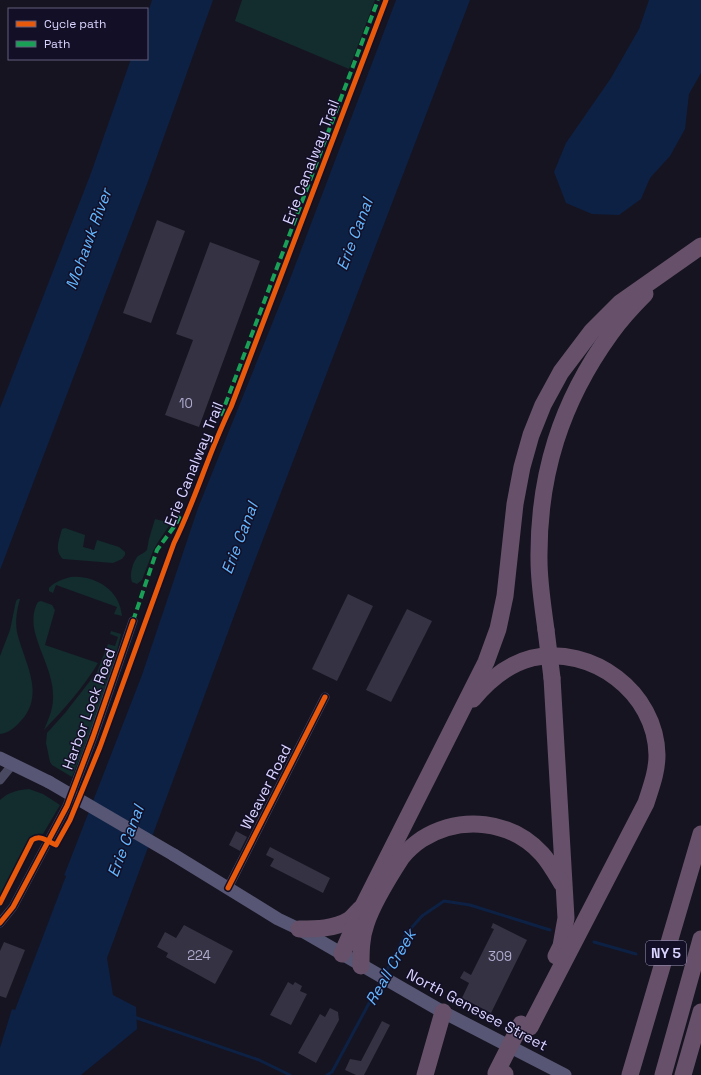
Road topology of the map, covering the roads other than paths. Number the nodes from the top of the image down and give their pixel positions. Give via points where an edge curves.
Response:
1 (701, 246) edge
2 (667, 270) junction
3 (133, 621) dead end
4 (325, 697) dead end
5 (457, 718) junction
6 (0, 758) edge
7 (13, 764) junction
8 (0, 780) edge
9 (701, 834) edge
10 (564, 887) junction
11 (228, 888) junction
12 (363, 906) junction
13 (0, 923) edge
14 (299, 930) junction
15 (701, 939) edge
16 (342, 954) junction
17 (367, 969) junction
18 (443, 1012) junction
19 (701, 1012) edge
20 (525, 1026) junction
21 (500, 1074) edge
22 (630, 1074) edge
23 (425, 1075) edge
24 (565, 1075) edge
25 (663, 1075) edge
26 (683, 1075) edge

1 - 2 highway
2 - 5 highway via 620,303 592,331 561,372 543,405 522,467 498,630 486,662
2 - 10 highway, bridge via 611,332 581,378 556,436 544,482 538,562 552,678
3 - 13 street, Harbor Lock Road via 67,806 13,907
4 - 11 street, Weaver Road
5 - 12 highway
5 - 20 highway via 496,675 526,660 557,655 596,665 620,679 637,697 647,714 655,738 654,781 646,802
6 - 7 main road, North Genesee Street
7 - 8 street
7 - 11 main road, North Genesee Street, bridge via 49,782
9 - 22 highway, NY 5
10 - 17 highway via 542,853 508,830 475,823 440,830 422,839 403,856 377,899 366,923 362,942
10 - 20 highway via 566,918 561,946
11 - 14 main road, North Genesee Street
12 - 14 highway via 349,920 336,925
12 - 16 highway
14 - 16 main road, North Genesee Street
15 - 25 highway
16 - 17 main road, North Genesee Street
17 - 18 main road, North Genesee Street
18 - 23 highway
18 - 24 main road, North Genesee Street
19 - 26 highway
20 - 21 highway, bridge

